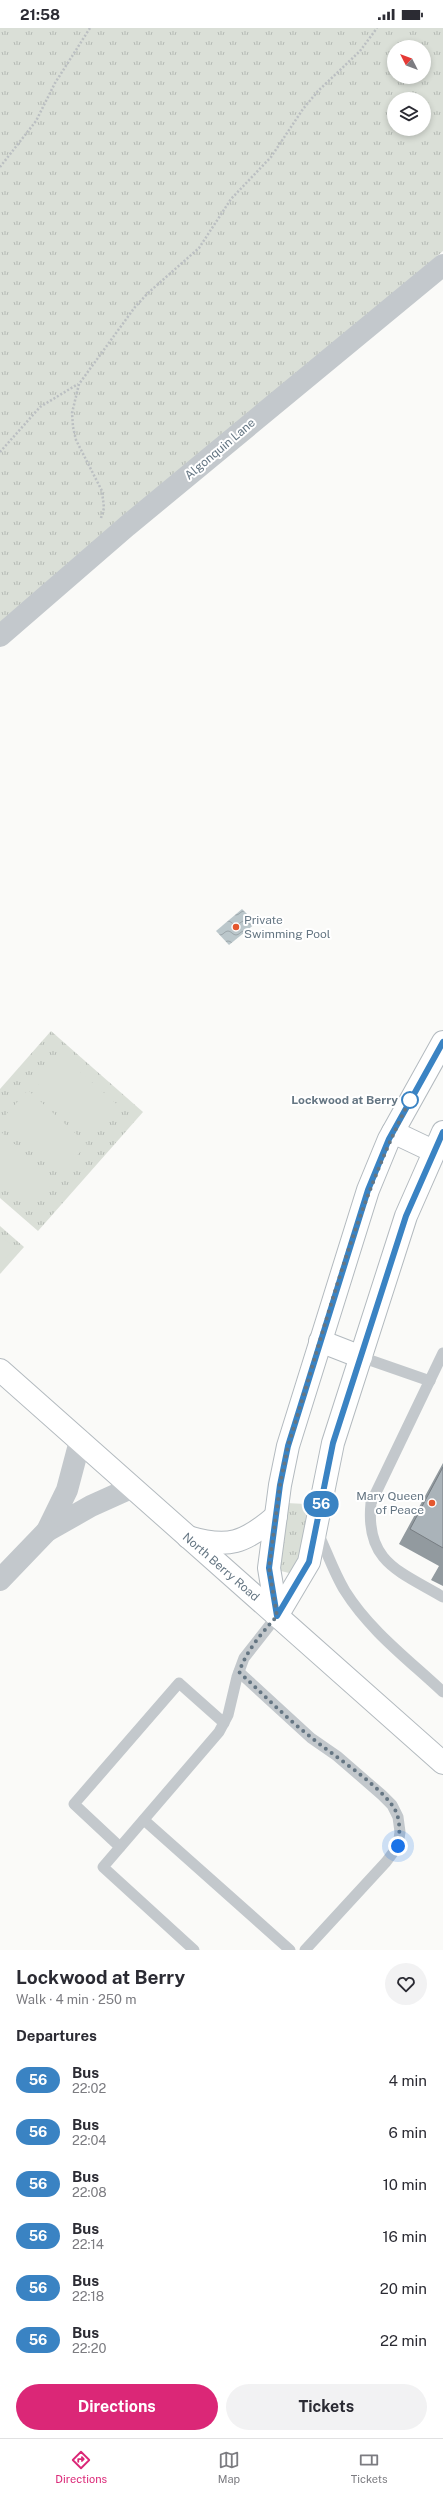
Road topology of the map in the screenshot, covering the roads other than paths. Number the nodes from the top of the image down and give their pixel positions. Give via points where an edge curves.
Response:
1 (443, 265) edge
2 (0, 636) edge
3 (443, 1042) edge
4 (393, 1132) junction
5 (443, 1132) edge
6 (438, 1154) edge
7 (320, 1341) junction
8 (443, 1353) edge
9 (361, 1357) junction
10 (0, 1370) edge
11 (430, 1381) junction
12 (80, 1441) junction
13 (131, 1488) junction
14 (276, 1516) junction
15 (317, 1530) junction
16 (47, 1531) junction
17 (187, 1537) junction
18 (0, 1580) edge
19 (443, 1596) edge
20 (277, 1616) junction
21 (239, 1672) junction
22 (443, 1692) edge
23 (224, 1723) junction
24 (443, 1763) edge
25 (144, 1820) junction
26 (120, 1846) junction
27 (194, 1950) edge
28 (290, 1950) edge
29 (304, 1950) edge

1 - 2 street, Algonquin Lane via 133,521
3 - 4 main road
4 - 6 main road
4 - 7 main road via 368,1190
5 - 6 main road
6 - 9 main road via 406,1216
7 - 9 main road
7 - 14 main road via 288,1446
8 - 11 lane
9 - 11 lane
9 - 15 main road via 333,1443
10 - 12 main road, North Berry Road
11 - 19 lane via 370,1503 369,1516 377,1550 382,1558 392,1567
12 - 13 main road, North Berry Road
12 - 16 street via 67,1490
13 - 16 street via 91,1506
13 - 17 main road, North Berry Road
14 - 17 main road via 255,1534 233,1543 212,1543
14 - 20 main road via 269,1568
15 - 20 main road via 309,1562
15 - 22 lane via 345,1590 359,1611
16 - 18 street
17 - 20 main road, North Berry Road
20 - 21 lane via 255,1641
20 - 24 main road, North Berry Road
21 - 23 lane
21 - 29 lane via 311,1738 337,1756 382,1795 392,1805 398,1817 398,1846
23 - 25 lane
23 - 26 lane via 179,1683 74,1804
25 - 26 lane
25 - 28 lane
26 - 27 lane via 103,1867

